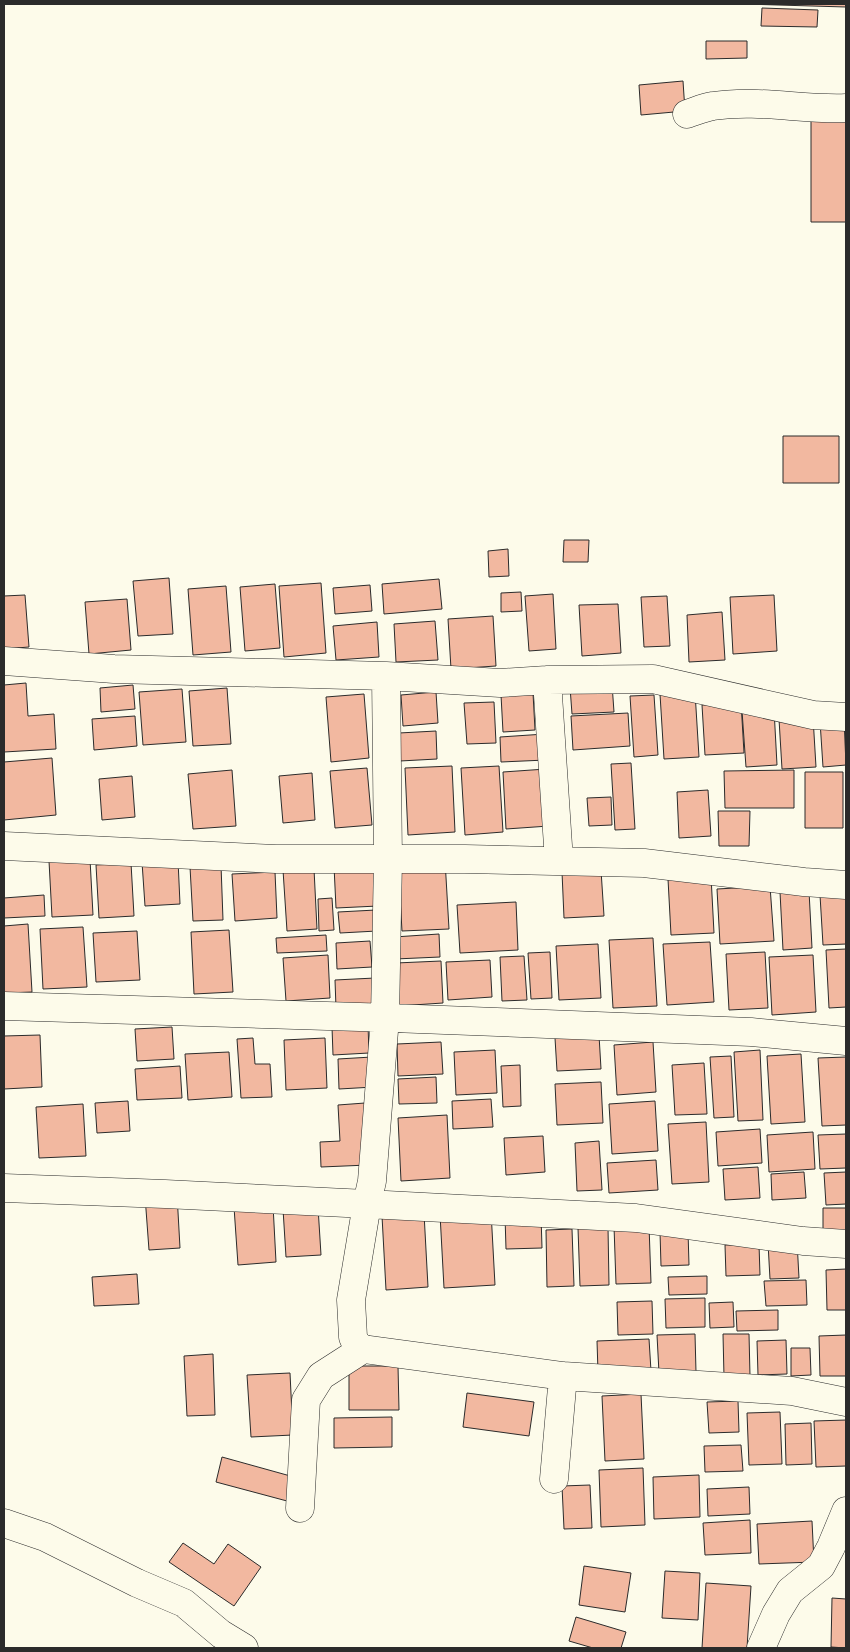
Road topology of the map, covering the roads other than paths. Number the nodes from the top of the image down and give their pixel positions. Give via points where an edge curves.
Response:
1 (846, 108) edge
2 (687, 114) dead end
3 (4, 661) edge
4 (386, 676) junction
5 (547, 680) junction
6 (846, 716) edge
7 (4, 846) edge
8 (388, 859) junction
9 (559, 862) junction
10 (846, 885) edge
11 (4, 1006) edge
12 (386, 1018) junction
13 (846, 1041) edge
14 (4, 1188) edge
15 (367, 1204) junction
16 (846, 1244) edge
17 (363, 1349) junction
18 (563, 1376) junction
19 (846, 1402) edge
20 (554, 1479) dead end
21 (300, 1508) dead end
22 (846, 1511) edge
23 (4, 1523) edge
24 (244, 1648) edge
25 (761, 1648) edge

1 - 2 street via 758,103 712,106
3 - 4 street via 114,668
4 - 5 street via 500,684
4 - 8 street
5 - 6 street via 653,679 813,715
5 - 9 street
7 - 8 street via 276,858
8 - 9 street
8 - 12 street
9 - 10 street via 644,863
11 - 12 street
12 - 13 street via 751,1032
12 - 15 street via 372,1181
14 - 15 street
15 - 16 street via 636,1218
15 - 17 street via 351,1300 352,1337
17 - 18 street
17 - 21 street via 321,1376 306,1400
18 - 19 street via 792,1391
18 - 20 street
22 - 25 street via 820,1566 790,1591
23 - 24 street via 45,1537 184,1604

